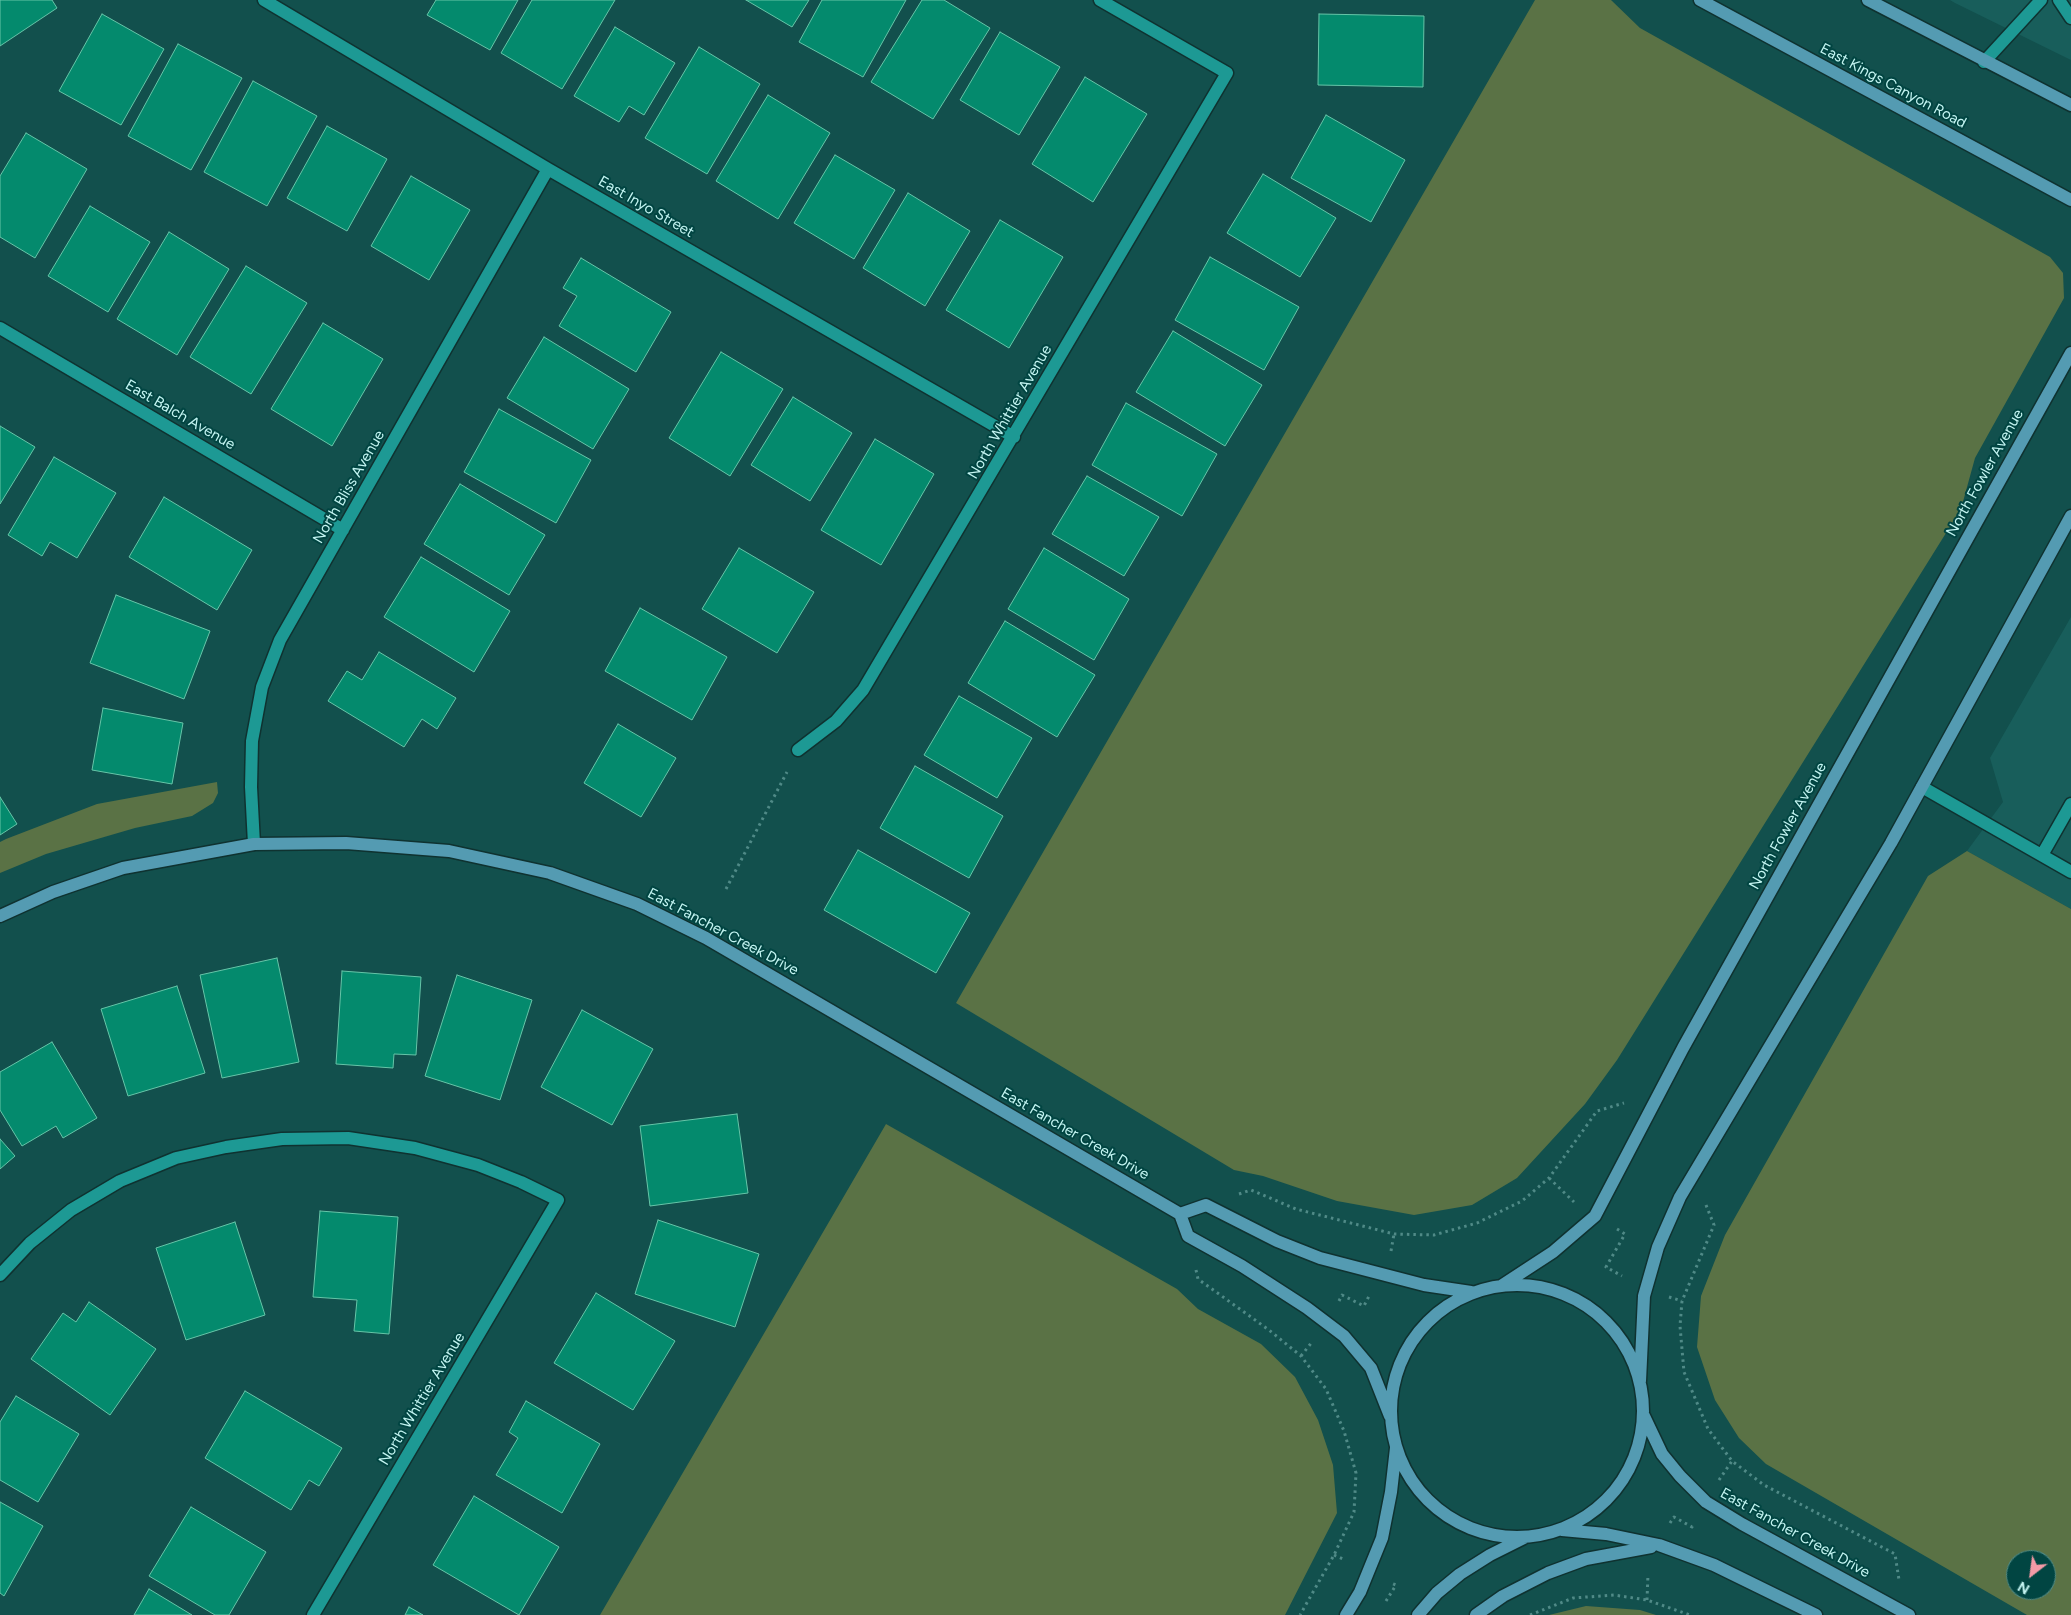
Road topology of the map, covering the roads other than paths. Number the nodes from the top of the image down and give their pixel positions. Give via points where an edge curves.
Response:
1 (264, 0) edge
2 (1100, 0) edge
3 (1700, 0) edge
4 (1868, 0) edge
5 (2041, 0) edge
6 (2059, 0) edge
7 (2071, 18) edge
8 (1984, 62) junction
9 (2071, 105) edge
10 (548, 169) junction
11 (2071, 200) edge
12 (0, 328) edge
13 (2071, 353) edge
14 (1014, 437) junction
15 (2071, 516) edge
16 (343, 530) junction
17 (798, 750) road end
18 (1922, 787) junction
19 (2071, 804) edge
20 (254, 844) junction
21 (2042, 855) junction
22 (2071, 872) edge
23 (0, 916) edge
24 (1180, 1214) junction
25 (0, 1275) edge
26 (1501, 1286) junction
27 (1472, 1292) junction
28 (1640, 1381) junction
29 (1390, 1416) junction
30 (1644, 1416) junction
31 (1396, 1448) junction
32 (1562, 1530) junction
33 (1525, 1538) junction
34 (1659, 1545) junction
35 (313, 1615) edge
36 (1346, 1615) edge
37 (1418, 1615) edge
38 (1476, 1615) edge
39 (1816, 1615) edge
40 (1908, 1615) edge

1 - 10 street, East Inyo Street
2 - 14 street, North Whittier Avenue via 1227,73
3 - 11 main road, East Kings Canyon Road
4 - 8 main road
5 - 8 street
6 - 7 street
8 - 9 main road
10 - 14 street, East Inyo Street
10 - 16 street, North Bliss Avenue
12 - 16 street, East Balch Avenue
13 - 26 main road, North Fowler Avenue via 1683,1048 1595,1216 1553,1252
14 - 17 street, North Whittier Avenue via 863,690 836,721
15 - 18 main road
16 - 20 street, North Bliss Avenue via 280,640 262,687 252,740
18 - 21 street
18 - 28 main road via 1680,1197 1658,1247 1644,1296
19 - 21 street
20 - 23 main road, East Fancher Creek Drive via 123,868 53,892
20 - 24 main road, East Fancher Creek Drive via 346,843 449,851 550,873 637,904 706,938
21 - 22 street
24 - 27 main road via 1206,1205 1276,1241 1320,1258 1424,1285
24 - 29 main road via 1188,1236 1307,1308 1344,1336 1371,1368
25 - 35 street, North Whittier Avenue via 30,1243 71,1210 120,1181 176,1158 282,1139 348,1138 415,1148 478,1165 558,1200
26 - 27 main road
26 - 28 main road via 1538,1287 1573,1298 1603,1319 1626,1347
27 - 29 main road via 1429,1320 1408,1348 1394,1381
28 - 30 main road
29 - 31 main road
30 - 32 main road via 1637,1453 1620,1485 1594,1512
30 - 40 main road, East Fancher Creek Drive via 1662,1454 1706,1502
31 - 33 main road via 1410,1479 1426,1498 1460,1524 1491,1535
31 - 36 main road via 1392,1492 1382,1538 1360,1592
32 - 33 main road
32 - 34 main road via 1606,1534
33 - 37 main road via 1460,1574
34 - 38 main road via 1586,1559 1548,1573 1503,1596
34 - 39 main road via 1714,1566

